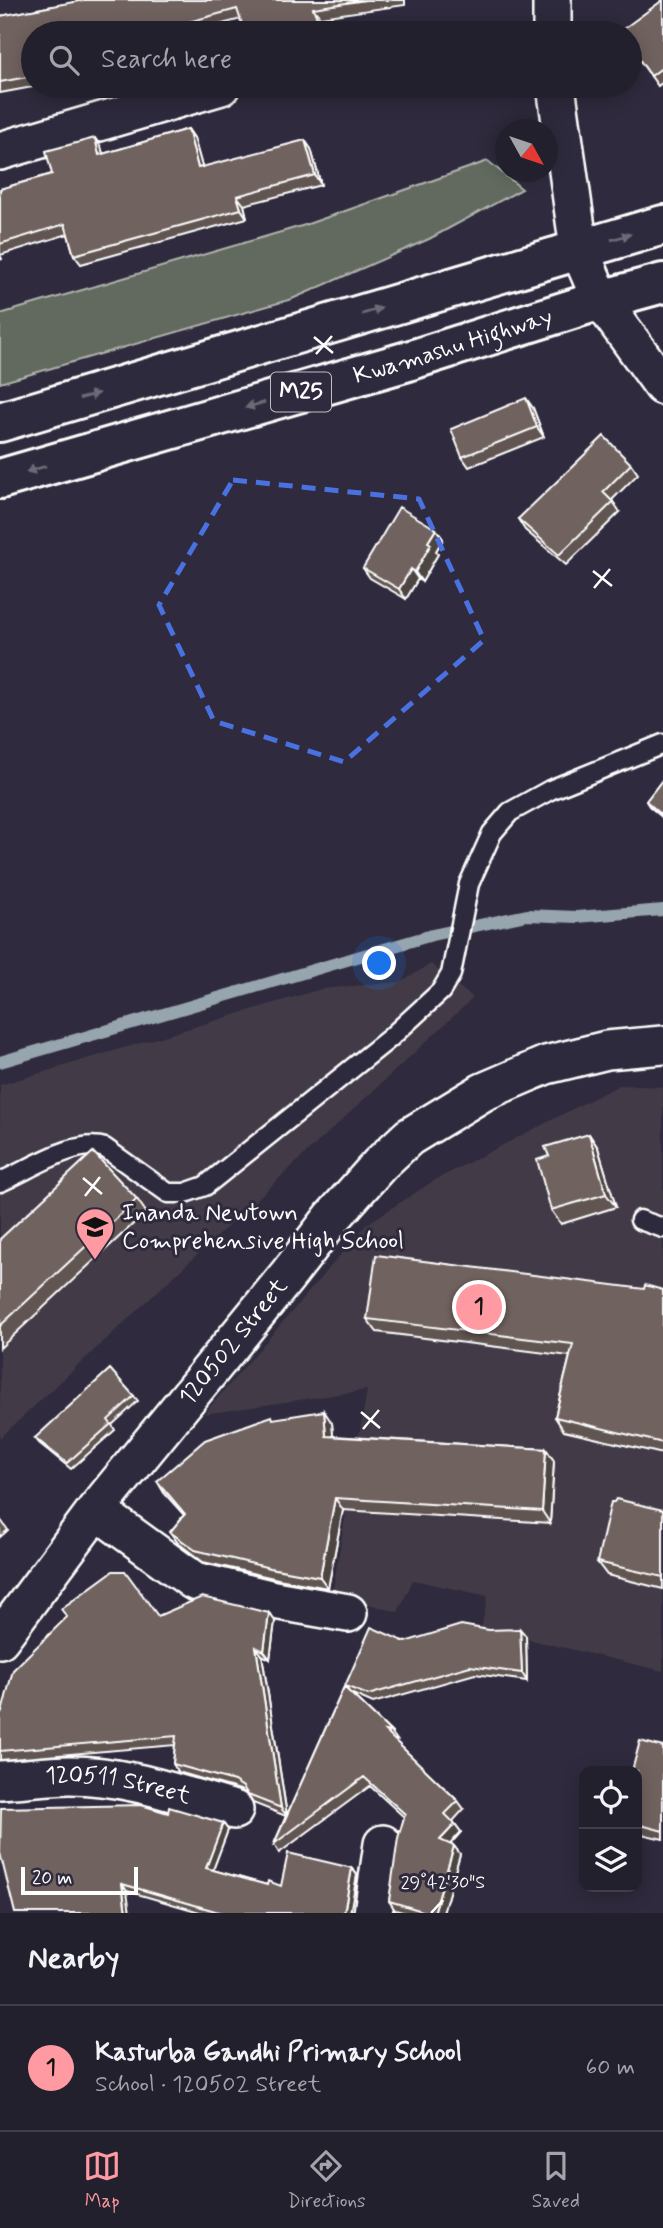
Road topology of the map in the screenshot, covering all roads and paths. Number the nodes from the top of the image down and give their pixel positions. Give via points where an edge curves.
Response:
1 (552, 0) edge
2 (552, 21) edge
3 (180, 98) edge
4 (558, 98) edge
5 (0, 151) edge
6 (663, 225) edge
7 (579, 249) junction
8 (663, 283) edge
9 (601, 300) junction
10 (663, 386) edge
11 (0, 422) edge
12 (0, 479) edge
13 (663, 744) edge
14 (663, 1045) edge
15 (0, 1182) edge
16 (640, 1220) dead end
17 (663, 1228) edge
18 (96, 1510) junction
19 (348, 1614) dead end
20 (0, 1639) edge
21 (0, 1780) edge
22 (234, 1810) dead end
23 (383, 1844) dead end
24 (373, 1913) edge

1 - 2 street
3 - 5 street
4 - 7 street
7 -> 6 main road, M25
7 - 9 street
11 -> 7 main road, M25
8 - 9 main road, Kwamashu Highway / M25
9 - 10 street
9 -> 12 main road, Kwamashu Highway / M25
13 - 15 lane via 550,790 510,812 492,833 469,884 451,974 441,991 390,1038 205,1186 168,1193 96,1145 69,1149
14 - 18 street, 120502 Street via 607,1050 546,1065 483,1092 409,1137 332,1218
16 - 17 lane
18 - 19 street via 194,1581
18 - 20 street, 120502 Street
21 - 22 street, 120511 Street via 69,1775 109,1778
23 - 24 street

